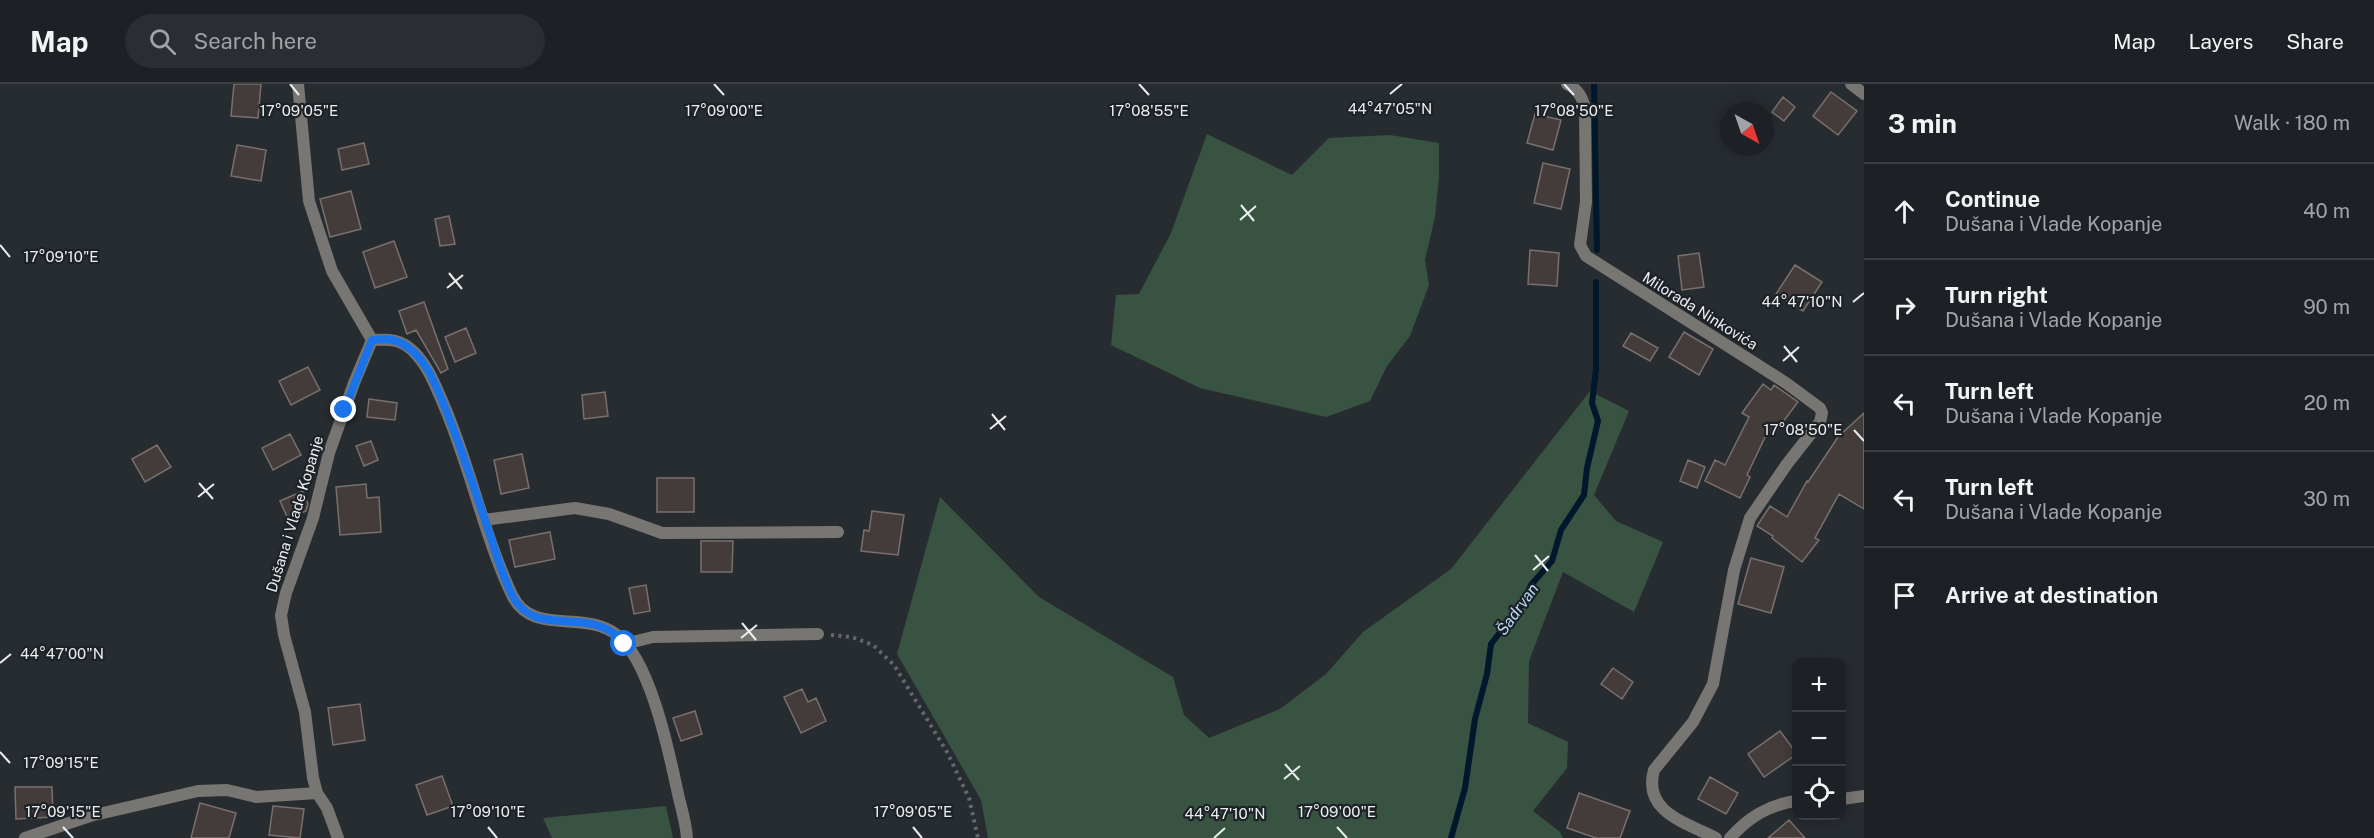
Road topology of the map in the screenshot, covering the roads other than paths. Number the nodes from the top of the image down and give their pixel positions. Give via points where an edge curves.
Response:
1 (298, 84) edge
2 (1567, 84) edge
3 (1851, 84) edge
4 (1864, 94) edge
5 (372, 340) junction
6 (484, 520) junction
7 (838, 532) dead end
8 (819, 634) road end
9 (624, 644) junction
10 (317, 793) junction
11 (1864, 796) edge
12 (1846, 798) edge
13 (1792, 802) edge
14 (25, 838) edge
15 (338, 838) edge
16 (687, 838) edge
17 (1716, 838) edge
18 (1730, 838) edge

1 - 5 street via 309,201 332,271
2 - 17 street, Milorada Ninkovića via 1582,97 1585,108 1586,202 1580,244 1586,256 1793,388 1822,413 1820,422 1750,518 1734,570 1713,684 1693,722 1651,778 1654,798 1661,809
3 - 4 street
5 - 6 street via 393,339 426,365 458,437
5 - 10 street, Dušana i Vlade Kopanje via 329,453 313,518 281,615 305,712
6 - 7 street via 575,508 609,514 662,533
6 - 9 street via 513,596 525,612 551,620 591,622 617,635
8 - 9 street via 653,637
9 - 16 street via 644,674 659,717
10 - 14 street via 256,797 227,790 198,791 90,816
10 - 15 street, Dušana i Vlade Kopanje
11 - 12 street
13 - 18 street via 1753,815

